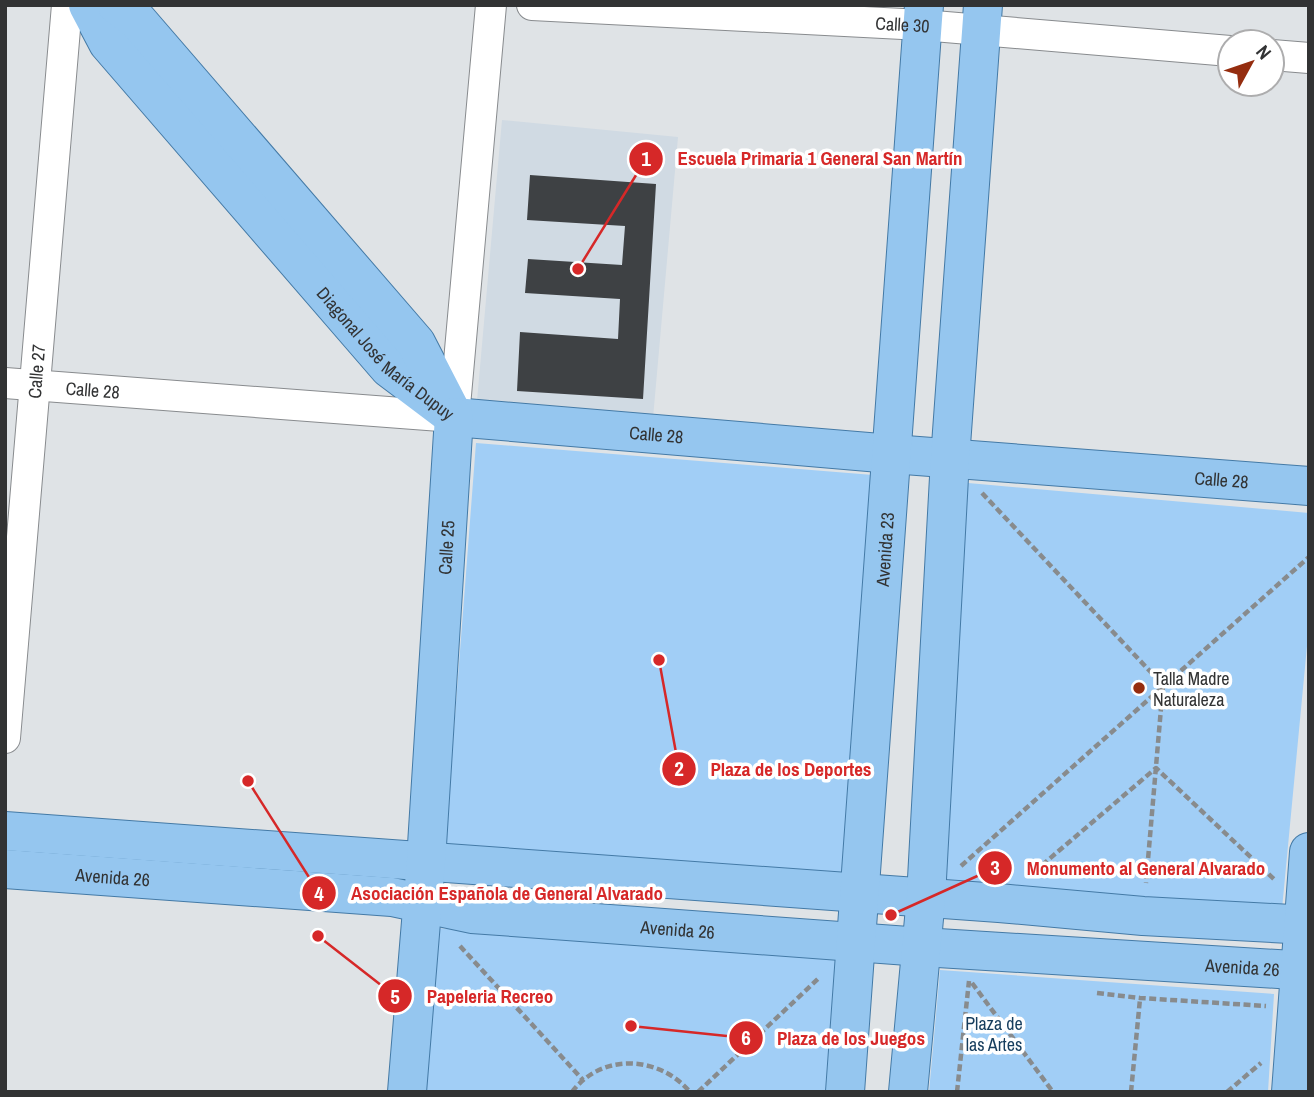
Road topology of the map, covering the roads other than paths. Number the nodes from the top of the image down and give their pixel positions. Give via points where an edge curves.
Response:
1 (67, 5) edge
2 (88, 5) edge
3 (117, 5) edge
4 (491, 5) edge
5 (532, 5) edge
6 (923, 15) edge
7 (982, 18) edge
8 (1216, 49) edge
9 (1286, 56) edge
10 (1309, 58) edge
11 (5, 383) edge
12 (36, 386) junction
13 (454, 417) junction
14 (892, 454) junction
15 (950, 458) junction
16 (1304, 488) edge
17 (5, 738) edge
18 (5, 831) edge
19 (1309, 852) edge
20 (426, 861) junction
21 (5, 869) edge
22 (860, 892) junction
23 (914, 896) junction
24 (423, 905) junction
25 (1305, 919) edge
26 (857, 942) junction
27 (922, 947) junction
28 (1304, 971) edge
29 (1277, 1082) edge
30 (407, 1092) edge
31 (845, 1092) edge
32 (908, 1092) edge

1 - 12 street, Calle 27
2 - 13 main road, Diagonal José María Dupuy via 108,43 389,368
3 - 13 main road, Diagonal José María Dupuy via 137,20 416,343
4 - 13 street, Calle 25
5 - 6 street, Calle 30
6 - 7 street, Calle 30
6 - 14 main road, Avenida 23
7 - 8 street, Calle 30
7 - 15 main road
9 - 10 street
11 - 12 street, Calle 28
12 - 13 street, Calle 28
12 - 17 street, Calle 27
13 - 14 main road, Calle 28
13 - 20 main road, Calle 25
14 - 15 main road, Calle 28
14 - 22 main road, Avenida 23
15 - 16 main road, Calle 28
15 - 23 main road
18 - 20 main road
19 - 25 main road
20 - 22 main road
20 - 24 main road, Calle 25
21 - 24 main road, Avenida 26 via 393,897
22 - 23 main road
22 - 26 main road, Avenida 23
23 - 25 main road via 1143,916
23 - 27 main road
24 - 26 main road, Avenida 26 via 472,914
24 - 30 main road, Calle 25
25 - 28 main road
26 - 27 main road, Avenida 26
26 - 31 main road, Avenida 23
27 - 28 main road, Avenida 26
27 - 32 main road
28 - 29 main road

